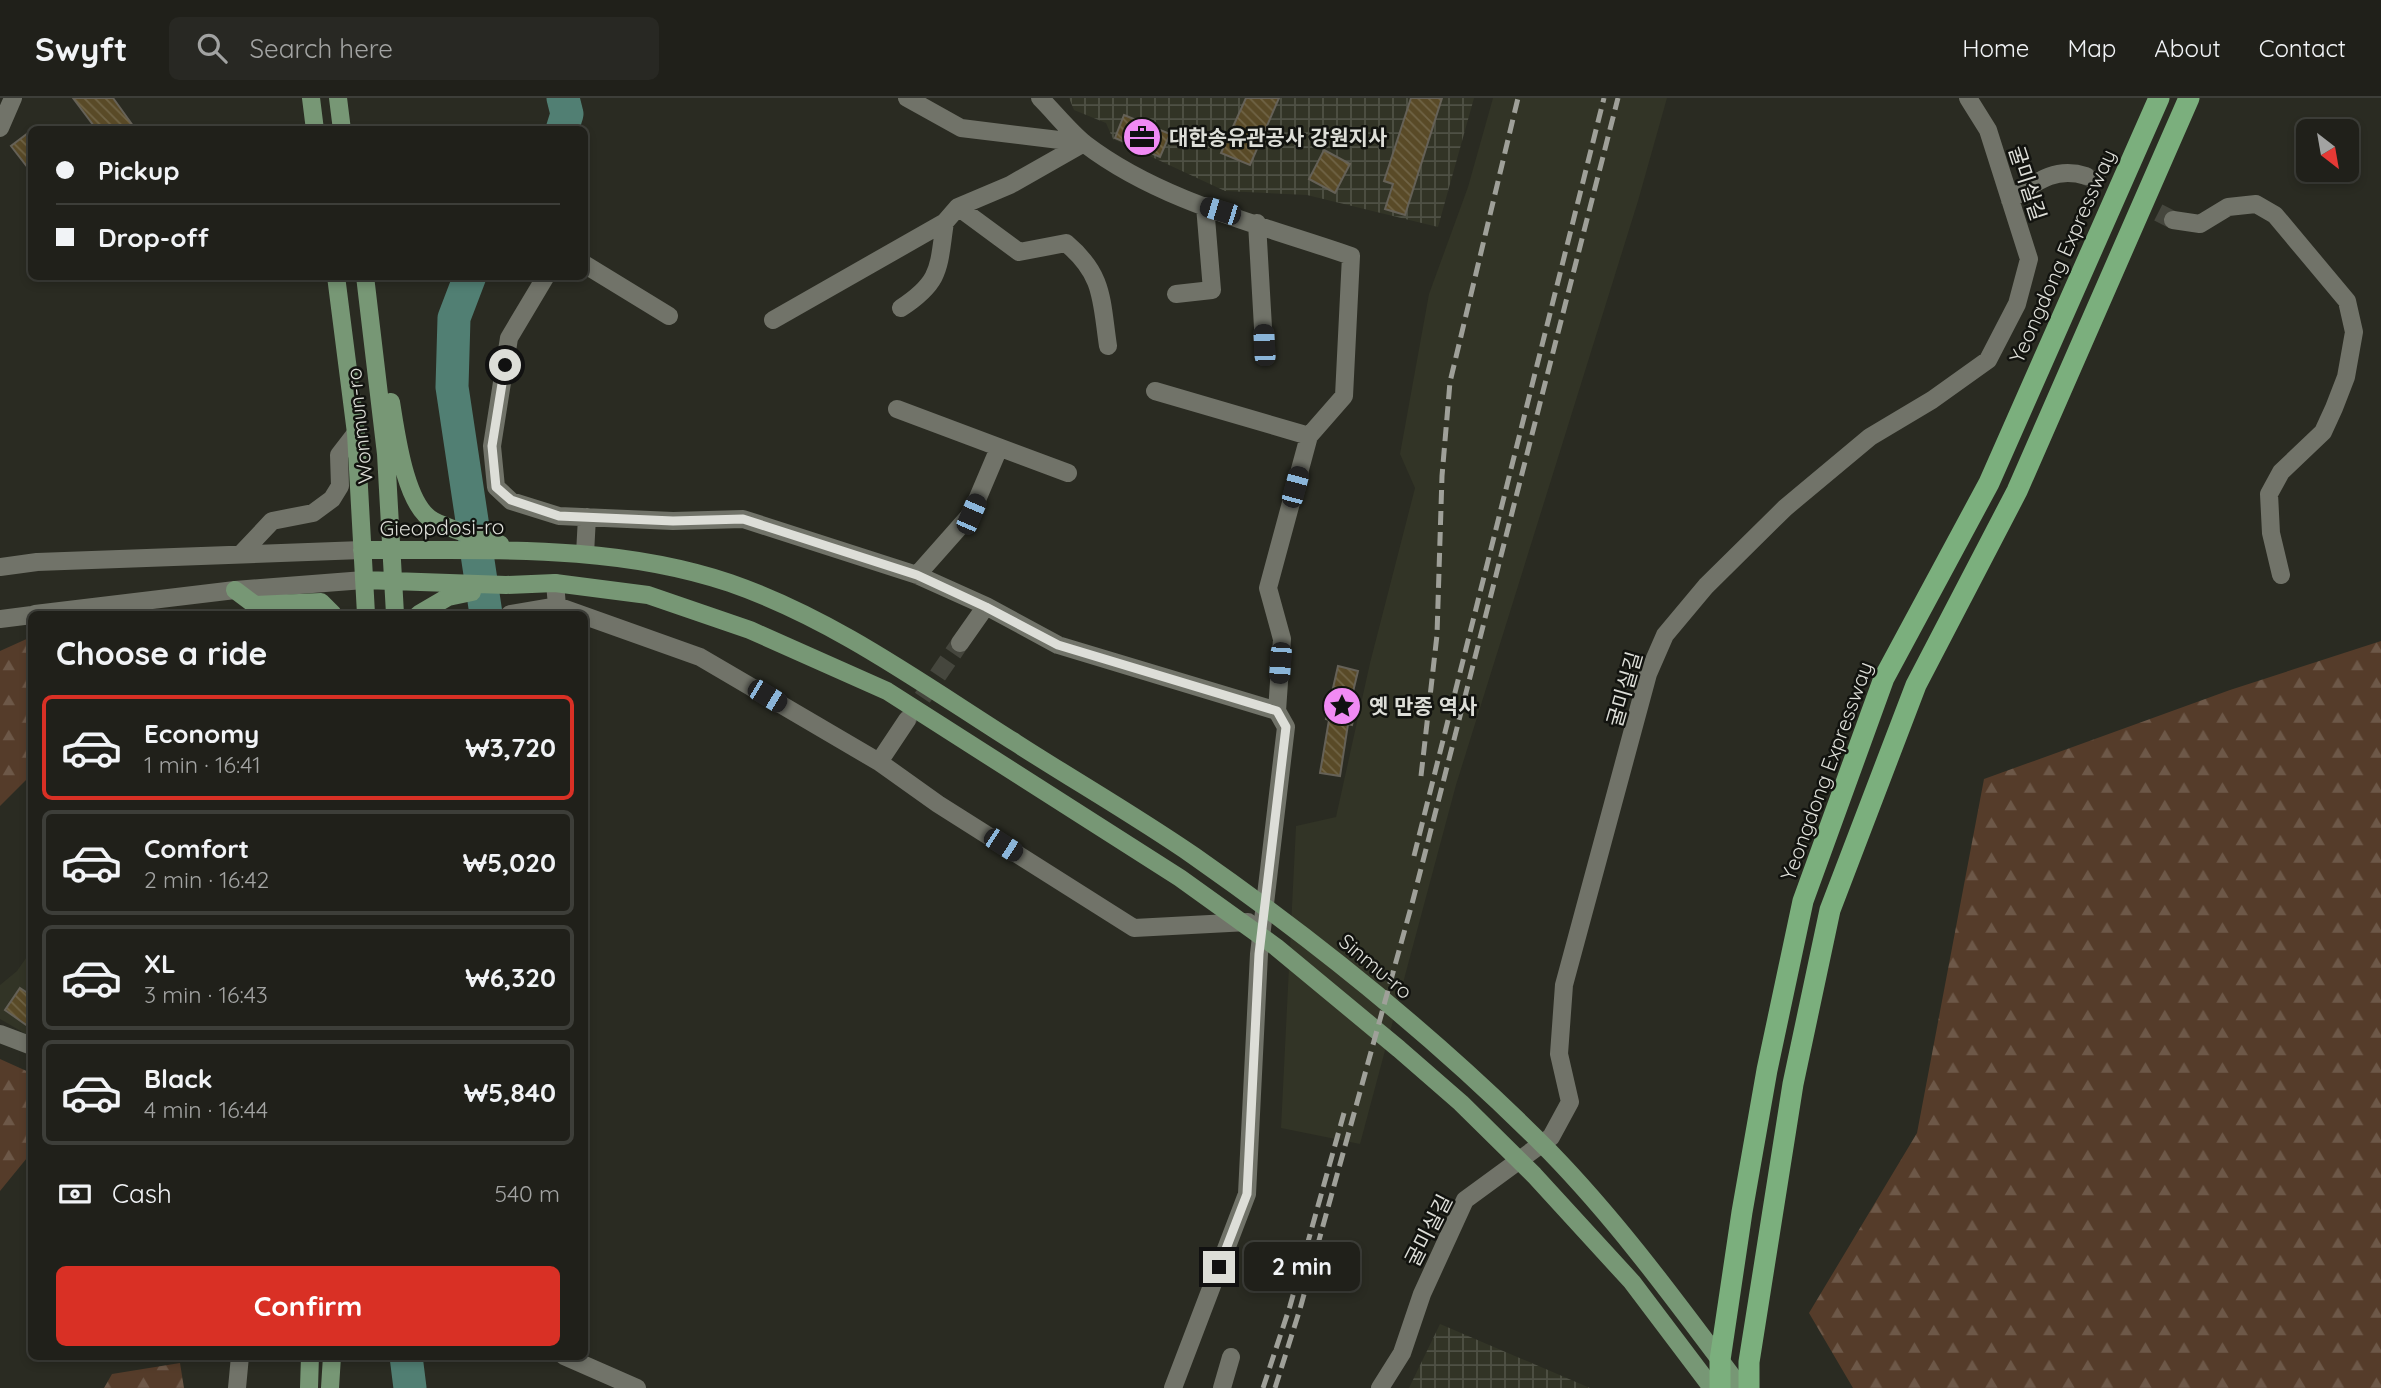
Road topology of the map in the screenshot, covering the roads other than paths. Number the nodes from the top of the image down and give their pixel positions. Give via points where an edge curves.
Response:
1 (13, 98) edge
2 (311, 98) edge
3 (338, 98) edge
4 (907, 98) edge
5 (1040, 98) edge
6 (1968, 98) edge
7 (2159, 98) edge
8 (2189, 98) edge
9 (314, 126) edge
10 (342, 126) edge
11 (0, 128) edge
12 (1084, 143) junction
13 (2086, 176) tunnel mouth
14 (2010, 200) junction
15 (1205, 206) junction
16 (958, 207) junction
17 (2174, 220) tunnel mouth
18 (945, 222) junction
19 (1257, 223) junction
20 (588, 266) edge
21 (337, 280) edge
22 (365, 280) edge
23 (544, 280) edge
24 (1176, 294) dead end
25 (901, 308) dead end
26 (669, 316) dead end
27 (773, 320) dead end
28 (373, 343) junction
29 (1108, 345) dead end
30 (1264, 345) dead end
31 (1155, 391) dead end
32 (897, 409) dead end
33 (356, 433) junction
34 (1309, 436) junction
35 (999, 448) junction
36 (1068, 473) dead end
37 (587, 517) junction
38 (513, 549) junction
39 (362, 550) junction
40 (392, 550) junction
41 (241, 554) junction
42 (585, 554) junction
43 (0, 568) edge
44 (917, 575) junction
45 (2281, 575) dead end
46 (394, 579) junction
47 (364, 580) junction
48 (555, 583) junction
49 (506, 585) junction
50 (235, 590) junction
51 (557, 606) junction
52 (986, 607) junction
53 (65, 611) edge
54 (330, 611) edge
55 (366, 611) edge
56 (395, 611) edge
57 (424, 611) edge
58 (528, 611) edge
59 (571, 611) edge
60 (28, 616) edge
61 (588, 617) edge
62 (0, 620) edge
63 (960, 643) tunnel mouth
64 (902, 670) joint
65 (1277, 711) junction
66 (907, 720) tunnel mouth
67 (879, 762) junction
68 (1263, 921) junction
69 (0, 1034) edge
70 (28, 1044) edge
71 (1231, 1357) dead end
72 (240, 1360) edge
73 (310, 1360) edge
74 (332, 1360) edge
75 (573, 1360) edge
76 (237, 1388) edge
77 (309, 1388) edge
78 (330, 1388) edge
79 (638, 1388) edge
80 (1172, 1388) edge
81 (1222, 1388) edge
82 (1380, 1388) edge
83 (1713, 1388) edge
84 (1720, 1388) edge
85 (1741, 1388) edge
86 (1749, 1388) edge

1 - 11 street
2 - 9 main road
3 - 10 main road
4 - 12 street via 961,128
5 - 12 street
6 - 14 street, 굴미실길 via 1988,131
7 - 84 highway, Yeongdong Expressway via 1989,483 1884,678 1803,901 1742,1212
8 - 86 highway via 2017,491 1916,685 1830,910 1793,1084 1751,1349
12 - 15 street via 1127,172
12 - 16 street via 1010,185
13 - 14 street via 2070,171 2047,175
14 - 82 street, 굴미실길 via 2029,259 2017,304 1988,360 1870,437 1785,508 1706,586 1665,635 1648,674 1564,985 1559,1054 1570,1102 1551,1137 1465,1200 1422,1294 1402,1353
15 - 19 street
15 - 24 street via 1212,290
16 - 18 street
16 - 29 street via 1019,252 1066,243 1086,261 1099,286
17 - 45 street via 2200,224 2228,207 2256,204 2275,215 2347,300 2354,332 2346,377 2334,408 2322,432 2281,472 2269,494 2271,533
18 - 25 street via 937,273 926,291
18 - 27 street
19 - 30 street
19 - 34 street via 1351,256 1345,396
20 - 26 street
21 - 33 main road, Wonmun-ro
22 - 28 main road, Wonmun-ro
23 - 37 street via 509,338 492,446 496,487 511,500 559,516
28 - 38 main road via 381,355 402,462 419,509 432,520
28 - 40 main road, Wonmun-ro
31 - 34 street
32 - 35 street
33 - 39 main road, Wonmun-ro
33 - 41 street via 339,455 340,486 332,499 313,513 272,521
34 - 65 street via 1268,588 1282,639
35 - 36 street
35 - 44 street via 971,514
37 - 42 street
37 - 44 street via 743,519
38 - 40 main road, Gieopdosi-ro
38 - 42 main road, Gieopdosi-ro
39 - 40 main road, Gieopdosi-ro
39 - 41 street, Gieopdosi-ro
39 - 47 main road, Wonmun-ro
40 - 46 main road, Wonmun-ro
41 - 43 street, Gieopdosi-ro via 37,562
42 - 64 main road, Gieopdosi-ro via 631,559 730,583 830,627
44 - 52 street
46 - 47 main road
46 - 49 main road
46 - 56 main road, Wonmun-ro
47 - 50 street
47 - 55 main road, Wonmun-ro
48 - 49 main road
48 - 51 street
48 - 83 main road via 614,588 683,605 887,691 1180,878 1276,947 1461,1102 1633,1282
49 - 57 main road via 448,597
50 - 53 street
50 - 54 main road via 255,605 321,601
51 - 58 street
51 - 59 street
52 - 63 street
52 - 65 street via 1058,645
60 - 62 street
61 - 67 street via 700,657
64 - 85 main road, Sinmu-ro via 1192,855 1306,938 1468,1074 1543,1145 1645,1259
65 - 68 street via 1286,727
66 - 67 street
67 - 68 street via 1134,928
68 - 80 street via 1247,1194
69 - 70 street
71 - 81 street
72 - 76 street
73 - 77 main road
74 - 78 main road
75 - 79 street

